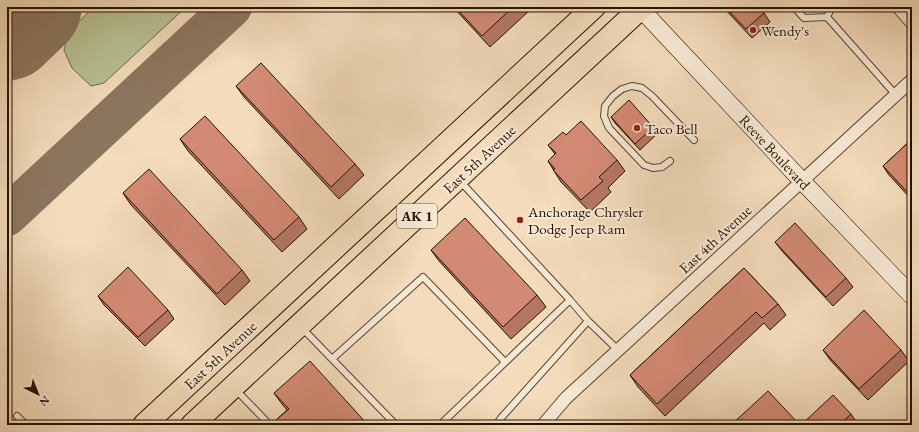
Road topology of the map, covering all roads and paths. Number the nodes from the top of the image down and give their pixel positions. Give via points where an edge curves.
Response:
1 (594, 7) edge
2 (794, 7) edge
3 (832, 7) edge
4 (898, 7) edge
5 (640, 8) edge
6 (827, 17) junction
7 (912, 23) edge
8 (912, 80) edge
9 (896, 95) junction
10 (694, 140) dead end
11 (670, 161) dead end
12 (458, 178) junction
13 (802, 181) junction
14 (912, 296) edge
15 (570, 300) junction
16 (588, 321) junction
17 (300, 325) junction
18 (618, 350) junction
19 (332, 360) junction
20 (506, 362) junction
21 (233, 387) junction
22 (17, 416) dead end
23 (26, 425) edge
24 (144, 425) edge
25 (192, 425) edge
26 (264, 425) edge
27 (396, 425) edge
28 (440, 425) edge
29 (496, 425) edge
30 (543, 425) edge

1 - 24 highway, East 5th Avenue / AK 1
2 - 6 lane via 804,18
3 - 6 lane
4 - 7 street
5 - 12 highway, East 5th Avenue / AK 1
5 - 13 street, Reeve Boulevard
6 - 9 lane
8 - 9 street, East 4th Avenue
9 - 13 street, East 4th Avenue
10 - 11 lane via 642,88 632,86 622,89 613,96 606,106 604,116 609,128 644,165 662,167
12 - 15 lane
12 - 17 highway, East 5th Avenue / AK 1
13 - 14 street, Reeve Boulevard
13 - 18 street, East 4th Avenue
15 - 16 lane
15 - 20 lane
16 - 18 lane
16 - 29 lane
17 - 19 lane
17 - 21 highway, East 5th Avenue / AK 1
18 - 30 street, East 4th Avenue via 566,398
19 - 20 lane via 423,277
19 - 27 lane
20 - 28 lane
21 - 25 highway, East 5th Avenue / AK 1
21 - 26 lane via 266,421
22 - 23 lane

